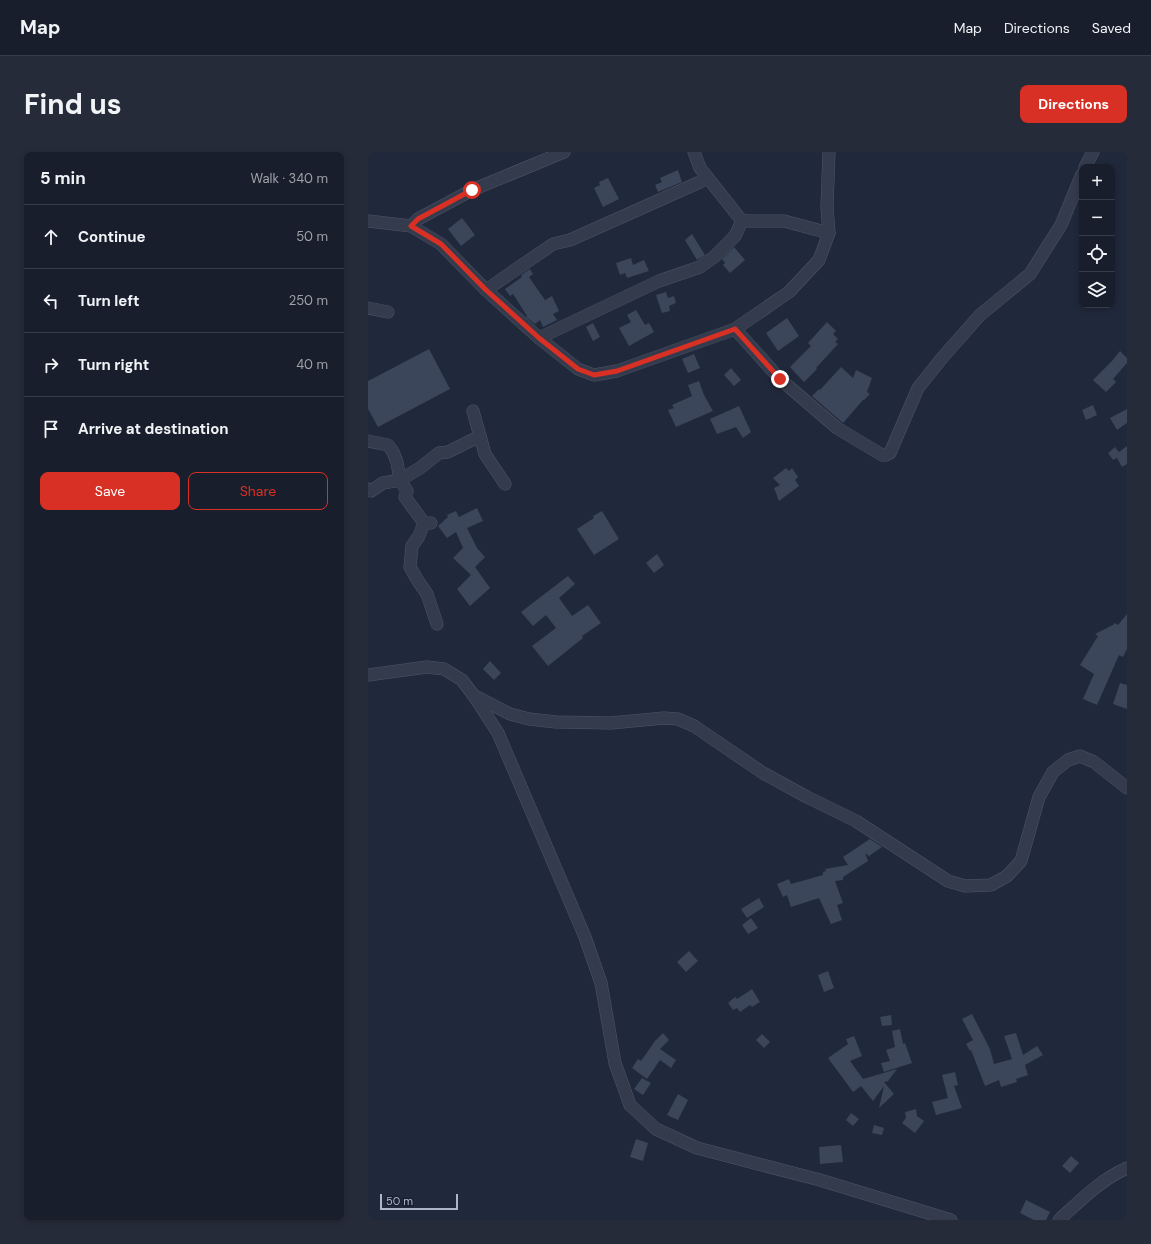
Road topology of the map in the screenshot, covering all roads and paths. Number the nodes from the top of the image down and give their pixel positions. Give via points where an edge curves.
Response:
1 (564, 152) edge
2 (694, 152) edge
3 (829, 152) edge
4 (1093, 152) edge
5 (1087, 164) edge
6 (707, 177) junction
7 (1079, 181) edge
8 (368, 221) edge
9 (742, 221) junction
10 (411, 226) junction
11 (829, 233) junction
12 (486, 290) junction
13 (368, 308) edge
14 (388, 312) dead end
15 (735, 329) junction
16 (539, 338) junction
17 (472, 411) dead end
18 (480, 436) junction
19 (368, 441) edge
20 (400, 480) junction
21 (505, 484) dead end
22 (368, 489) edge
23 (437, 624) dead end
24 (368, 675) edge
25 (474, 696) junction
26 (1127, 788) edge
27 (1127, 1168) edge
28 (951, 1220) edge
29 (1059, 1220) edge

1 - 10 street via 472,190 418,219
2 - 6 street via 700,168
3 - 11 street
4 - 5 street
6 - 9 street
6 - 12 street via 570,240 553,244
7 - 15 street via 1061,225 1030,274 980,315 918,388 890,453 886,455 837,428 780,379
8 - 10 street
9 - 11 street via 784,221
9 - 16 street via 735,236 700,267 659,281
10 - 12 street via 441,244
11 - 15 street via 819,260 789,292
12 - 16 street
13 - 14 street
15 - 16 street via 617,371 594,375 578,369
17 - 18 street
18 - 20 street via 439,454
18 - 21 street via 485,454
19 - 20 street via 388,445 397,462
20 - 22 street via 383,483 371,491
20 - 23 street via 407,491 405,497 428,523 412,546 410,567 427,594
24 - 25 street via 428,667 444,669 462,680
25 - 26 street via 510,714 542,721 611,723 678,719 694,726 763,773 856,821 948,881 965,886 991,885 1007,876 1021,861 1039,797 1053,772 1068,760 1080,756 1094,762
25 - 28 street via 498,733 585,937 601,983 615,1063 630,1105 656,1129 696,1148 820,1180
27 - 29 street via 1112,1175

